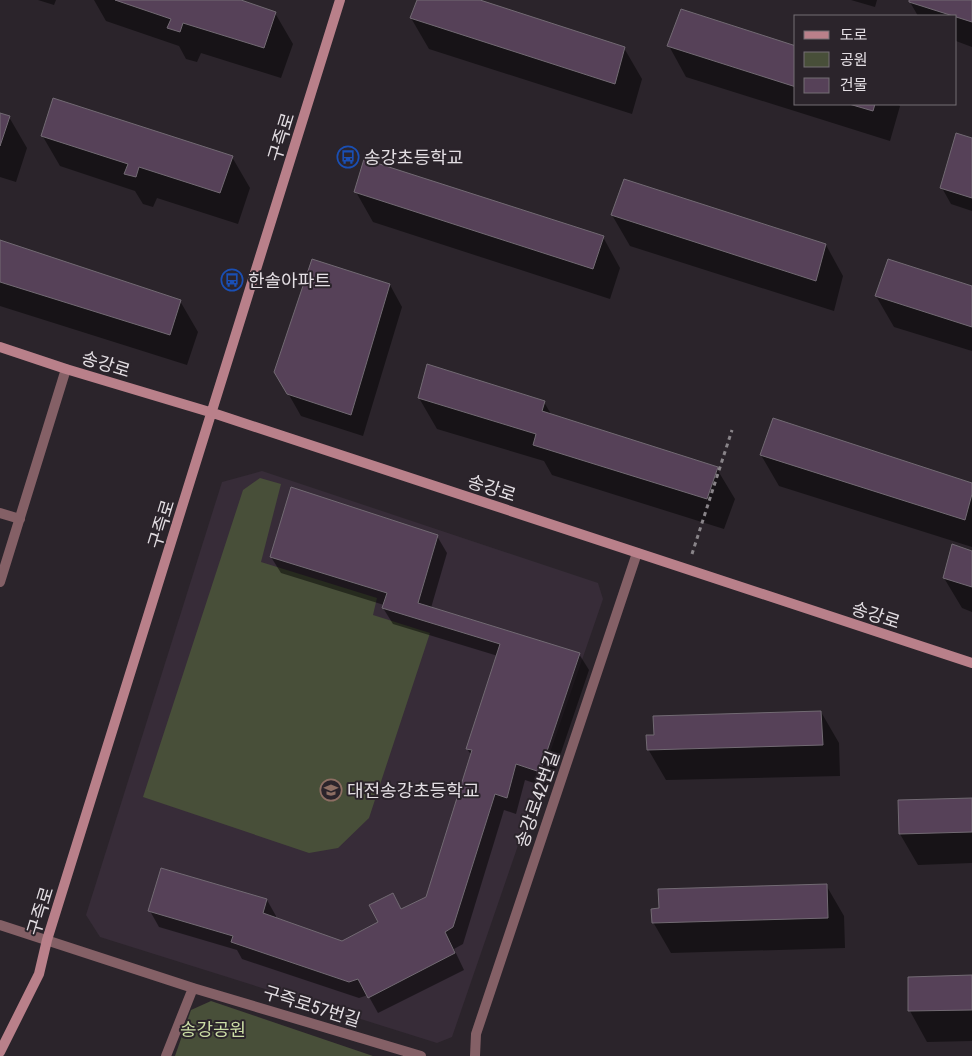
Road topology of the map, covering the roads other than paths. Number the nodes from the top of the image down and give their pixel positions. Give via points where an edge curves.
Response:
1 (340, 0) edge
2 (0, 347) edge
3 (66, 369) junction
4 (213, 413) junction
5 (0, 512) edge
6 (20, 519) junction
7 (637, 553) junction
8 (0, 582) edge
9 (972, 663) edge
10 (0, 925) edge
11 (47, 940) junction
12 (193, 988) junction
13 (0, 1052) edge
14 (166, 1056) edge
15 (421, 1056) edge
16 (475, 1056) edge

1 - 4 main road, 구즉로
2 - 3 main road, 송강로
3 - 4 main road, 송강로
3 - 6 street
4 - 7 main road, 송강로
4 - 11 main road, 구즉로
5 - 6 street
6 - 8 street
7 - 9 main road, 송강로
7 - 16 street, 송강로42번길 via 476,1034
10 - 11 street, 구즉로57번길
11 - 12 street, 구즉로57번길
11 - 13 main road, 구즉로 via 39,974
12 - 14 street
12 - 15 street, 구즉로57번길

